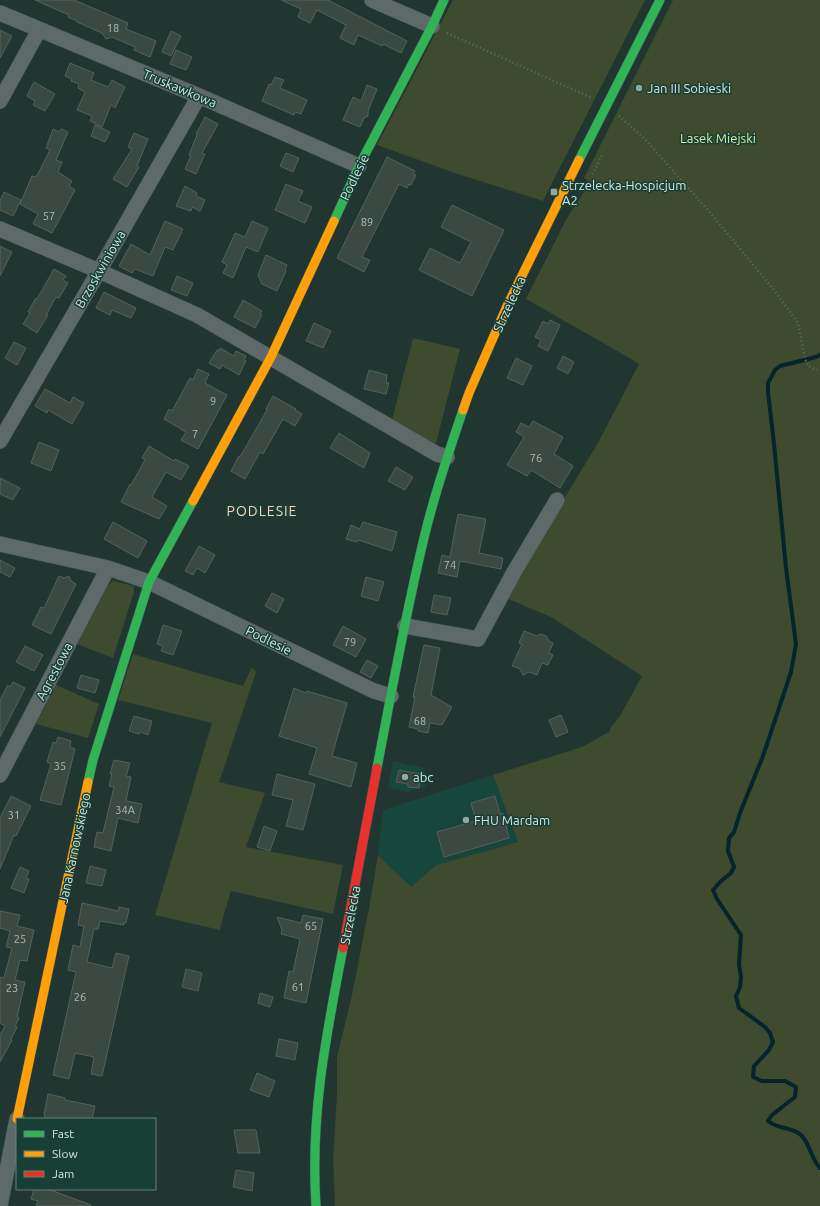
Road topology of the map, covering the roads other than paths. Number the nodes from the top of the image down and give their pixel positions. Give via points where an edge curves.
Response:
1 (372, 0) edge
2 (444, 0) edge
3 (660, 0) edge
4 (0, 13) edge
5 (432, 26) junction
6 (39, 30) junction
7 (199, 96) junction
8 (0, 101) edge
9 (359, 166) junction
10 (0, 229) edge
11 (99, 271) junction
12 (271, 357) junction
13 (0, 441) edge
14 (447, 456) junction
15 (557, 500) dead end
16 (0, 544) edge
17 (108, 568) junction
18 (149, 582) junction
19 (405, 626) junction
20 (391, 696) junction
21 (0, 775) edge
22 (17, 1118) edge
23 (16, 1124) edge
24 (0, 1206) edge
25 (316, 1206) edge

1 - 5 street
2 - 5 street, Podlesie
3 - 14 street, Strzelecka via 507,306 469,393
4 - 6 street, Truskawkowa
5 - 9 street, Podlesie
6 - 7 street, Truskawkowa
6 - 8 street
7 - 9 street, Truskawkowa
7 - 11 street, Brzoskwiniowa
9 - 12 street, Podlesie
10 - 11 street
11 - 12 street via 197,315
11 - 13 street, Brzoskwiniowa
12 - 14 street via 437,454
12 - 18 street, Podlesie
14 - 19 street, Strzelecka via 425,534
15 - 19 street via 478,639
16 - 17 street, Podlesie
17 - 18 street, Podlesie
17 - 21 street, Agrestowa
18 - 20 street, Podlesie via 374,691
18 - 22 street, Jana Karnowskiego via 93,760
19 - 20 street, Strzelecka
20 - 25 street, Strzelecka via 316,1103 313,1157
23 - 24 street, Jana Karnowskiego

